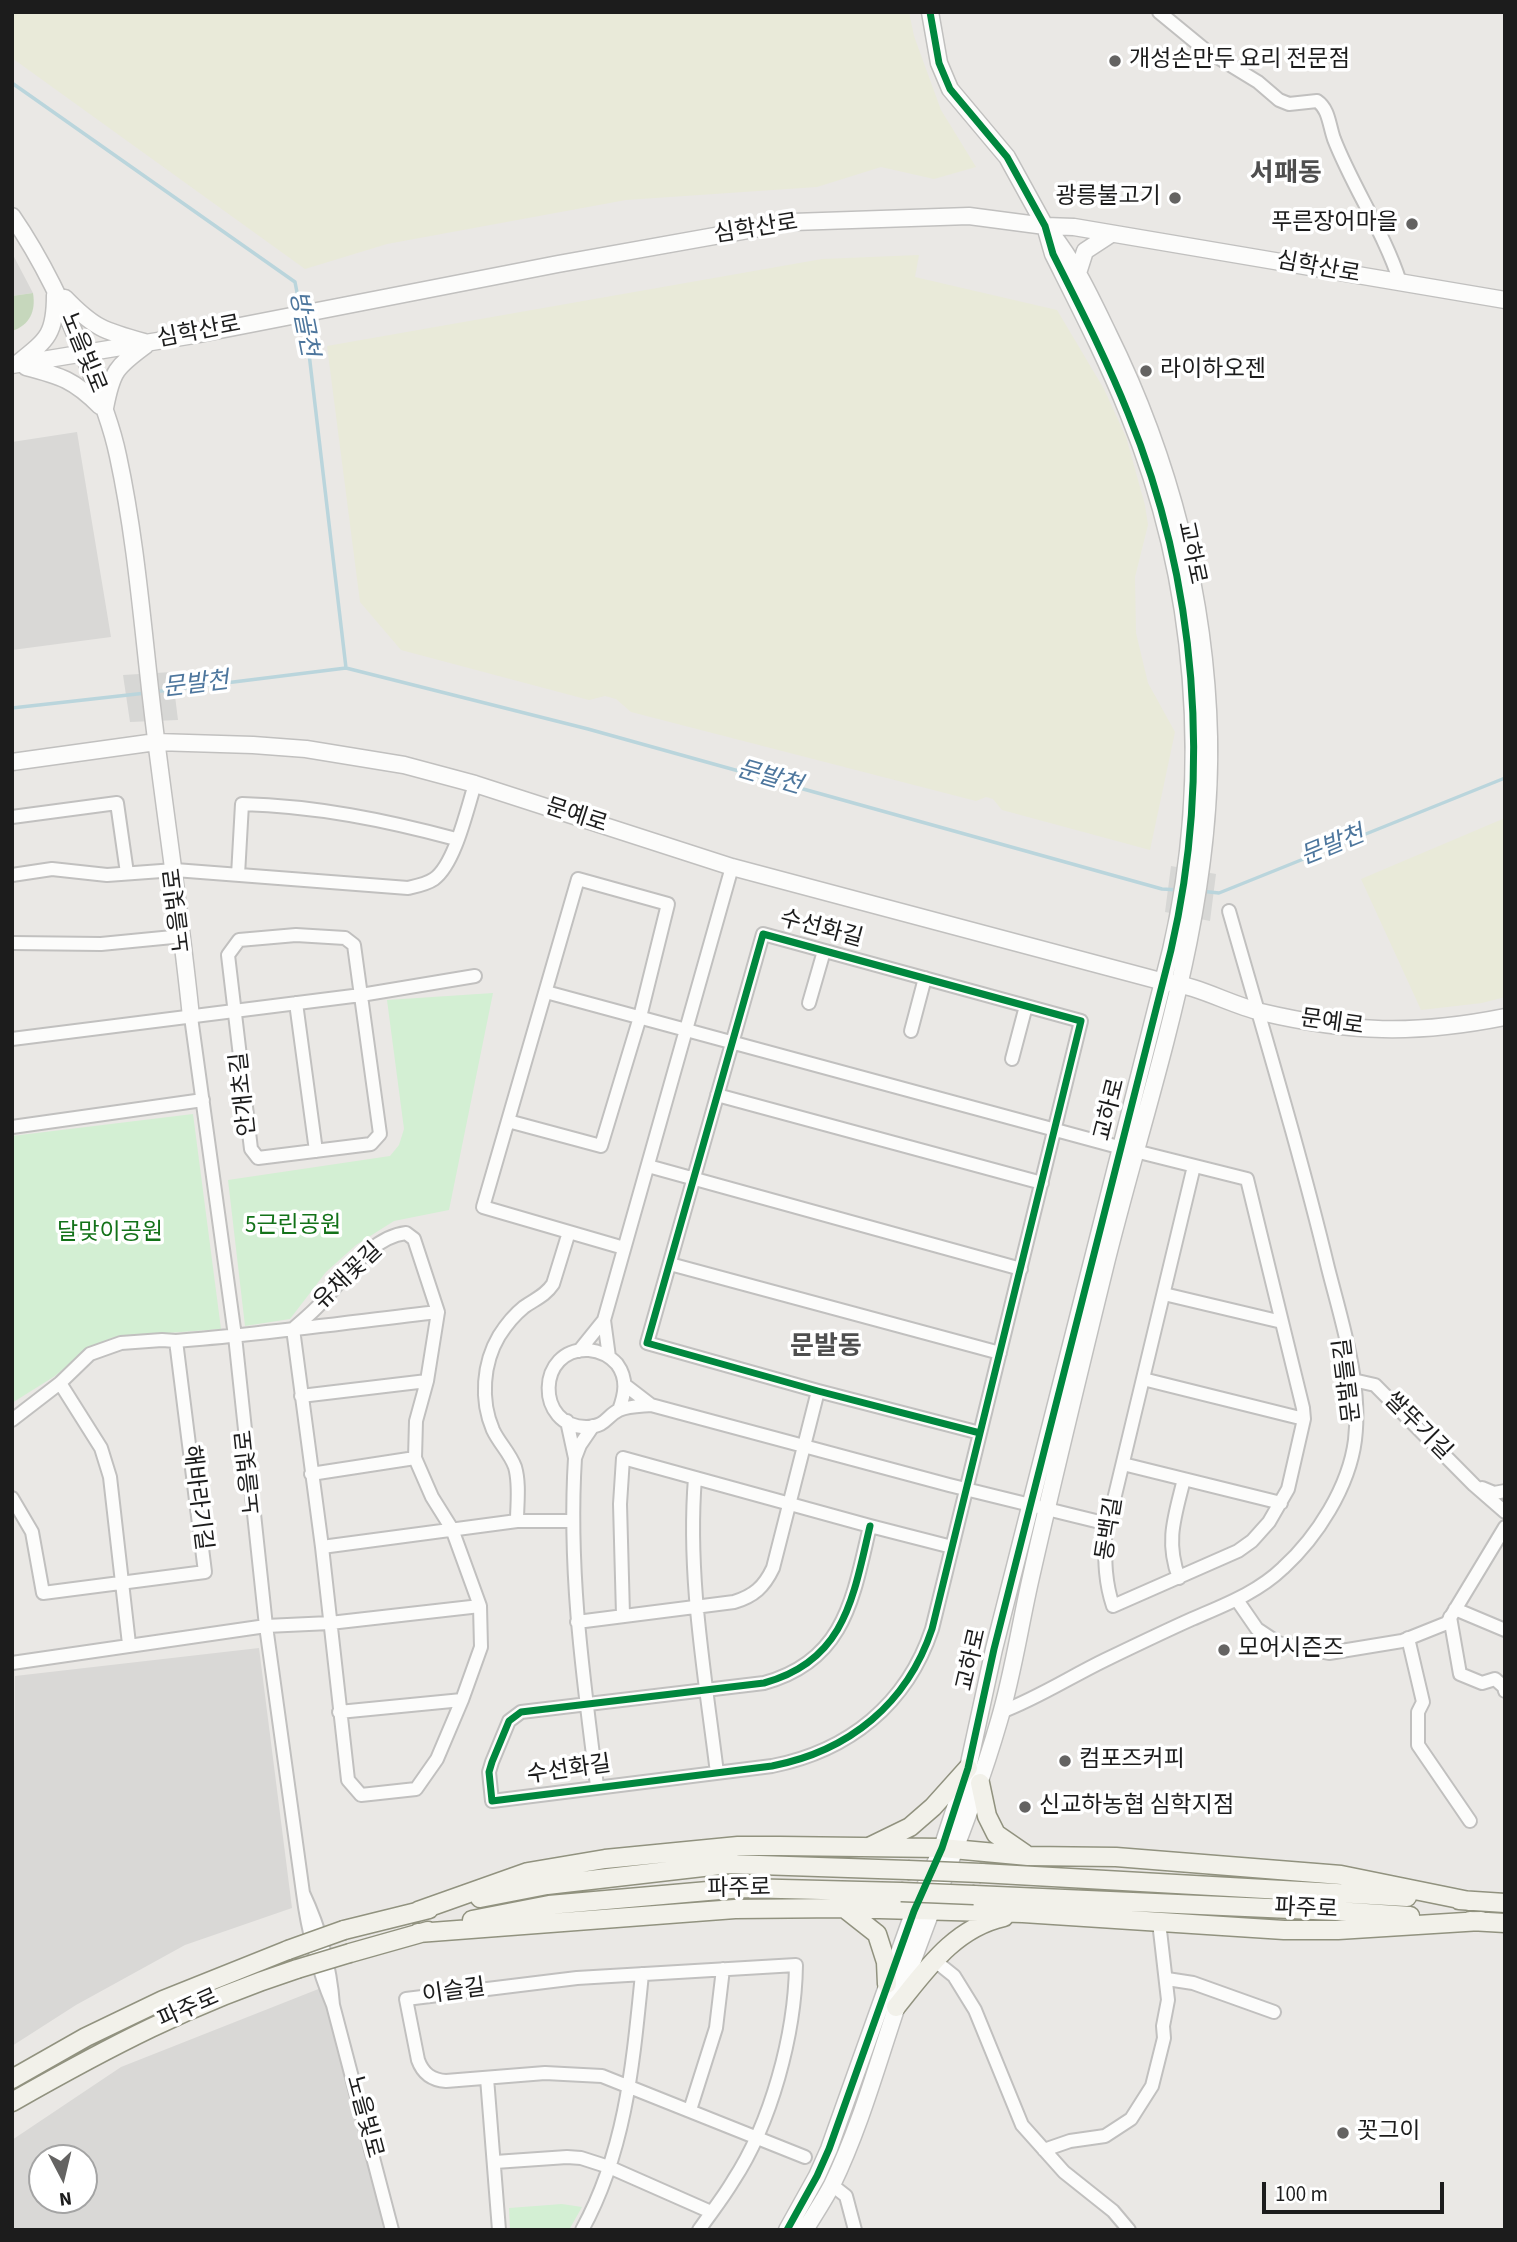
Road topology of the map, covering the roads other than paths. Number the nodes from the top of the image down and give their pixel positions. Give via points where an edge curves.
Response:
1 (930, 12) edge
2 (1160, 12) edge
3 (12, 216) edge
4 (1045, 226) junction
5 (1111, 234) junction
6 (1077, 273) junction
7 (1400, 282) junction
8 (55, 289) junction
9 (1505, 300) edge
10 (149, 343) junction
11 (83, 354) junction
12 (14, 365) edge
13 (104, 411) junction
14 (156, 742) junction
15 (12, 762) edge
16 (475, 784) junction
17 (12, 817) edge
18 (456, 839) junction
19 (732, 867) junction
20 (175, 870) junction
21 (1195, 870) junction
22 (127, 873) junction
23 (12, 875) edge
24 (238, 875) junction
25 (1229, 911) dead end
26 (183, 936) junction
27 (12, 943) edge
28 (824, 951) junction
29 (475, 976) dead end
30 (925, 978) junction
31 (1171, 983) junction
32 (546, 992) junction
33 (361, 995) junction
34 (296, 1003) junction
35 (809, 1003) dead end
36 (1026, 1006) junction
37 (236, 1010) junction
38 (1258, 1011) junction
39 (191, 1017) junction
40 (640, 1017) junction
41 (1505, 1017) edge
42 (686, 1029) junction
43 (911, 1031) dead end
44 (12, 1039) edge
45 (733, 1042) junction
46 (1012, 1059) dead end
47 (718, 1095) junction
48 (203, 1100) junction
49 (508, 1121) junction
50 (12, 1127) edge
51 (1055, 1130) junction
52 (1129, 1149) junction
53 (316, 1151) junction
54 (648, 1166) junction
55 (1194, 1166) junction
56 (694, 1180) junction
57 (1042, 1183) junction
58 (569, 1232) junction
59 (624, 1248) junction
60 (670, 1264) junction
61 (1021, 1269) junction
62 (1164, 1294) junction
63 (438, 1312) junction
64 (604, 1320) junction
65 (1282, 1322) junction
66 (293, 1329) junction
67 (235, 1336) junction
68 (176, 1342) junction
69 (579, 1351) junction
70 (1000, 1353) junction
71 (609, 1357) junction
72 (1143, 1379) junction
73 (1353, 1380) junction
74 (427, 1381) junction
75 (60, 1383) junction
76 (625, 1385) junction
77 (818, 1391) junction
78 (301, 1396) junction
79 (651, 1405) junction
80 (619, 1410) junction
81 (1304, 1419) junction
82 (12, 1420) edge
83 (567, 1422) junction
84 (593, 1426) junction
85 (980, 1433) junction
86 (804, 1446) junction
87 (415, 1458) junction
88 (575, 1458) junction
89 (1123, 1464) junction
90 (312, 1474) junction
91 (695, 1478) junction
92 (1184, 1479) junction
93 (1475, 1485) junction
94 (966, 1489) junction
95 (1505, 1491) edge
96 (12, 1498) edge
97 (1280, 1503) junction
98 (789, 1504) junction
99 (1039, 1506) junction
100 (1505, 1512) edge
101 (517, 1521) junction
102 (572, 1521) junction
103 (1108, 1524) junction
104 (870, 1526) junction
105 (1505, 1527) edge
106 (452, 1529) junction
107 (952, 1546) junction
108 (321, 1548) junction
109 (1179, 1578) junction
110 (122, 1583) junction
111 (1237, 1600) junction
112 (480, 1606) junction
113 (697, 1607) junction
114 (1453, 1613) junction
115 (623, 1615) junction
116 (577, 1622) junction
117 (330, 1623) junction
118 (266, 1626) junction
119 (1505, 1630) edge
120 (1408, 1639) junction
121 (129, 1644) junction
122 (12, 1663) edge
123 (706, 1690) junction
124 (1505, 1691) edge
125 (462, 1700) junction
126 (587, 1704) junction
127 (340, 1712) junction
128 (1002, 1712) junction
129 (968, 1768) junction
130 (717, 1773) junction
131 (980, 1783) junction
132 (597, 1786) junction
133 (1470, 1821) dead end
134 (870, 1847) junction
135 (949, 1849) junction
136 (1028, 1856) junction
137 (1469, 1900) junction
138 (1505, 1903) edge
139 (844, 1908) junction
140 (418, 1911) junction
141 (922, 1911) junction
142 (1023, 1913) junction
143 (1160, 1922) junction
144 (1480, 1922) junction
145 (1505, 1923) edge
146 (418, 1933) junction
147 (934, 1960) junction
148 (723, 1969) junction
149 (642, 1974) junction
150 (1167, 1979) junction
151 (887, 1984) junction
152 (896, 2007) junction
153 (1274, 2012) dead end
154 (487, 2078) junction
155 (12, 2079) edge
156 (630, 2086) junction
157 (12, 2102) edge
158 (690, 2110) junction
159 (756, 2137) junction
160 (1044, 2150) junction
161 (805, 2157) dead end
162 (495, 2162) junction
163 (609, 2167) junction
164 (832, 2185) junction
165 (711, 2212) junction
166 (1128, 2229) edge
167 (392, 2230) edge
168 (499, 2230) edge
169 (582, 2230) edge
170 (699, 2230) edge
171 (787, 2230) edge
172 (805, 2230) edge
173 (855, 2230) edge

1 - 4 street, 교하로 via 939,63 950,89 1007,157
2 - 7 street via 1204,49 1279,100 1289,104 1317,101 1324,106 1335,141
3 - 8 street, 노을빛로
4 - 5 street, 심학산로
4 - 6 street, 교하로
4 - 10 street, 심학산로 via 969,216 793,222
4 - 21 street, 교하로 via 1053,254 1129,414 1168,534 1191,678
5 - 6 street via 1085,251
5 - 7 street, 심학산로
6 - 21 street, 교하로 via 1127,371 1148,424 1181,531 1196,602 1207,701 1209,791
7 - 9 street, 심학산로
8 - 10 street via 87,322
8 - 11 street, 노을빛로
8 - 12 street via 50,333
10 - 11 street, 심학산로
10 - 13 street via 124,361 110,381
11 - 12 street, 심학산로
11 - 13 street, 노을빛로
12 - 13 street via 68,379
13 - 14 street, 노을빛로 via 132,531
14 - 15 street, 문예로
14 - 16 street, 문예로 via 306,749 404,765
14 - 20 street, 노을빛로
16 - 18 street
16 - 19 street, 문예로
17 - 22 street via 117,803
18 - 24 street via 443,870 434,879 408,888
18 - 24 street via 356,815 242,804
19 - 31 street, 문예로
19 - 42 street
20 - 22 street
20 - 24 street
20 - 26 street, 노을빛로
21 - 31 street, 교하로
22 - 23 street via 52,869
25 - 38 street, 문발들길
26 - 27 street via 101,944
26 - 39 street, 노을빛로
28 - 30 street, 수선화길
28 - 35 street, 수선화길
28 - 45 street, 수선화길 via 763,934
29 - 33 street
30 - 36 street, 수선화길
30 - 43 street
31 - 38 street, 문예로
31 - 52 street, 교하로
32 - 40 street
32 - 40 street via 578,878 668,905
32 - 49 street
33 - 34 street
33 - 37 street, 안개초길 via 354,945 345,938 296,935 239,940 228,955
33 - 53 street, 안개초길 via 380,1134 371,1144
34 - 37 street
34 - 53 street
36 - 46 street
36 - 51 street, 수선화길 via 1081,1021
37 - 39 street
37 - 53 street, 안개초길 via 251,1149 258,1158
38 - 41 street, 문예로 via 1321,1024 1398,1031
38 - 73 street, 문발들길 via 1310,1197
39 - 44 street
39 - 48 street, 노을빛로
40 - 42 street
40 - 49 street via 601,1146
42 - 45 street
42 - 54 street
45 - 47 street, 수선화길
45 - 51 street
47 - 56 street, 수선화길
47 - 57 street
48 - 50 street
48 - 67 street, 노을빛로
49 - 58 street via 483,1207
51 - 52 street
51 - 57 street, 수선화길
52 - 55 street, 동백길
52 - 99 street, 교하로
54 - 56 street
54 - 59 street
55 - 62 street, 동백길
55 - 65 street, 동백길 via 1247,1179
56 - 60 street, 수선화길
56 - 61 street
57 - 61 street, 수선화길
58 - 59 street
58 - 101 street via 553,1284 505,1326 486,1369 487,1411 517,1478
59 - 64 street
60 - 70 street
60 - 77 street, 수선화길 via 647,1343
61 - 70 street, 수선화길
62 - 65 street
62 - 72 street, 동백길
63 - 66 street, 유채꽃길
63 - 66 street, 유채꽃길 via 414,1239 406,1233 396,1234 368,1252
63 - 74 street, 유채꽃길
64 - 69 street
64 - 71 street
65 - 81 street, 동백길
66 - 67 street, 유채꽃길
66 - 78 street, 유채꽃길
67 - 68 street
67 - 118 street, 노을빛로
68 - 75 street via 121,1343 90,1354
68 - 110 street, 해바라기길 via 205,1572
69 - 71 street
69 - 83 street via 560,1360 548,1381 552,1407
70 - 85 street, 수선화길
71 - 76 street
72 - 81 street
72 - 89 street, 동백길
73 - 93 street, 쌀뚜기길 via 1374,1385
73 - 111 street, 문발들길 via 1355,1442 1334,1500 1284,1567
74 - 78 street
74 - 87 street, 유채꽃길 via 416,1421
75 - 82 street
75 - 110 street via 100,1448 110,1477
76 - 79 street
76 - 80 street
77 - 85 street, 수선화길
77 - 86 street
78 - 90 street, 유채꽃길
79 - 80 street
79 - 86 street
80 - 84 street
81 - 97 street, 동백길 via 1288,1489
83 - 84 street
83 - 88 street
84 - 88 street
85 - 94 street, 수선화길
86 - 94 street
86 - 98 street
87 - 90 street
87 - 106 street, 유채꽃길
88 - 102 street, 수선화길
89 - 92 street, 동백길
89 - 103 street, 동백길
90 - 108 street, 유채꽃길
91 - 98 street
91 - 113 street via 692,1542
91 - 115 street via 623,1458
92 - 97 street, 동백길
92 - 109 street via 1171,1548
93 - 95 street via 1494,1493
93 - 100 street, 쌀뚜기길
94 - 99 street
94 - 107 street, 수선화길
96 - 110 street, 해바라기길 via 33,1532 43,1593
97 - 109 street, 동백길 via 1245,1546
98 - 104 street
98 - 113 street via 773,1568 762,1587 747,1598
99 - 103 street
99 - 128 street, 교하로
99 - 129 street, 교하로 via 994,1649
101 - 102 street
101 - 106 street
102 - 116 street, 수선화길
103 - 109 street, 동백길 via 1104,1569 1113,1606
104 - 107 street
104 - 123 street, 수선화길 via 849,1610 824,1650 780,1678
105 - 114 street
106 - 108 street
106 - 112 street, 유채꽃길
107 - 130 street, 수선화길 via 927,1645 883,1710 842,1743 819,1754
108 - 117 street, 유채꽃길
110 - 121 street
111 - 120 street via 1257,1629 1278,1643 1329,1653
111 - 128 street, 문발들길
112 - 117 street
112 - 125 street, 유채꽃길 via 481,1647
113 - 115 street
113 - 123 street
114 - 119 street
114 - 120 street via 1447,1623
114 - 124 street via 1460,1674 1482,1683 1495,1679
115 - 116 street
116 - 126 street, 수선화길
117 - 118 street
117 - 127 street, 유채꽃길
118 - 121 street
118 - 167 street, 노을빛로 via 303,1893 317,1922 331,1975 333,2005
120 - 133 street via 1423,1702 1418,1712 1418,1745
121 - 122 street
123 - 126 street, 수선화길
123 - 130 street
125 - 127 street
125 - 127 street, 유채꽃길 via 437,1759 416,1789 361,1795 348,1780
126 - 132 street, 수선화길
126 - 132 street, 수선화길 via 522,1712 509,1721 489,1772 492,1801
128 - 131 street, 교하로
129 - 134 main road via 909,1827
129 - 135 street, 교하로
130 - 132 street, 수선화길
131 - 135 street, 교하로
131 - 136 main road via 996,1833
134 - 135 main road
134 - 140 main road via 738,1846 605,1859 528,1872
135 - 136 main road
135 - 141 street, 교하로
136 - 137 main road via 1116,1857 1340,1875
137 - 138 main road, 파주로
137 - 140 main road, 파주로, bridge via 729,1864 547,1885
139 - 141 main road
139 - 146 main road via 722,1909
139 - 151 main road via 877,1934
140 - 155 main road, 파주로, bridge via 344,1930 163,2000
141 - 142 main road
141 - 151 street, 교하로
141 - 152 street, 교하로
142 - 143 main road
142 - 147 main road via 987,1921 949,1944
143 - 144 main road via 1284,1930
143 - 150 street
144 - 145 main road, 파주로
144 - 146 main road, 파주로, bridge via 1336,1911 742,1888 549,1905
146 - 157 main road, 파주로, bridge via 248,1985 185,2010
147 - 152 main road
147 - 160 street via 954,1976 975,2010 1022,2125
148 - 149 street, 이슬길
148 - 158 street via 716,2028
148 - 159 street, 이슬길 via 796,1965 784,2052
149 - 154 street, 이슬길 via 406,2000 418,2060 427,2075 446,2081
149 - 156 street
150 - 153 street via 1192,1983
150 - 160 street via 1161,2050 1152,2086 1131,2119 1105,2136
151 - 171 street, 교하로 via 830,2149
152 - 164 street, 교하로
154 - 156 street, 이슬길 via 566,2072 602,2076
154 - 162 street
156 - 158 street, 이슬길
156 - 163 street
158 - 159 street, 이슬길
159 - 161 street, 이슬길
159 - 165 street, 이슬길 via 734,2181
160 - 166 street
162 - 163 street via 567,2157
162 - 168 street
163 - 165 street
163 - 169 street
164 - 172 street, 교하로
164 - 173 street via 846,2196
165 - 170 street, 이슬길

